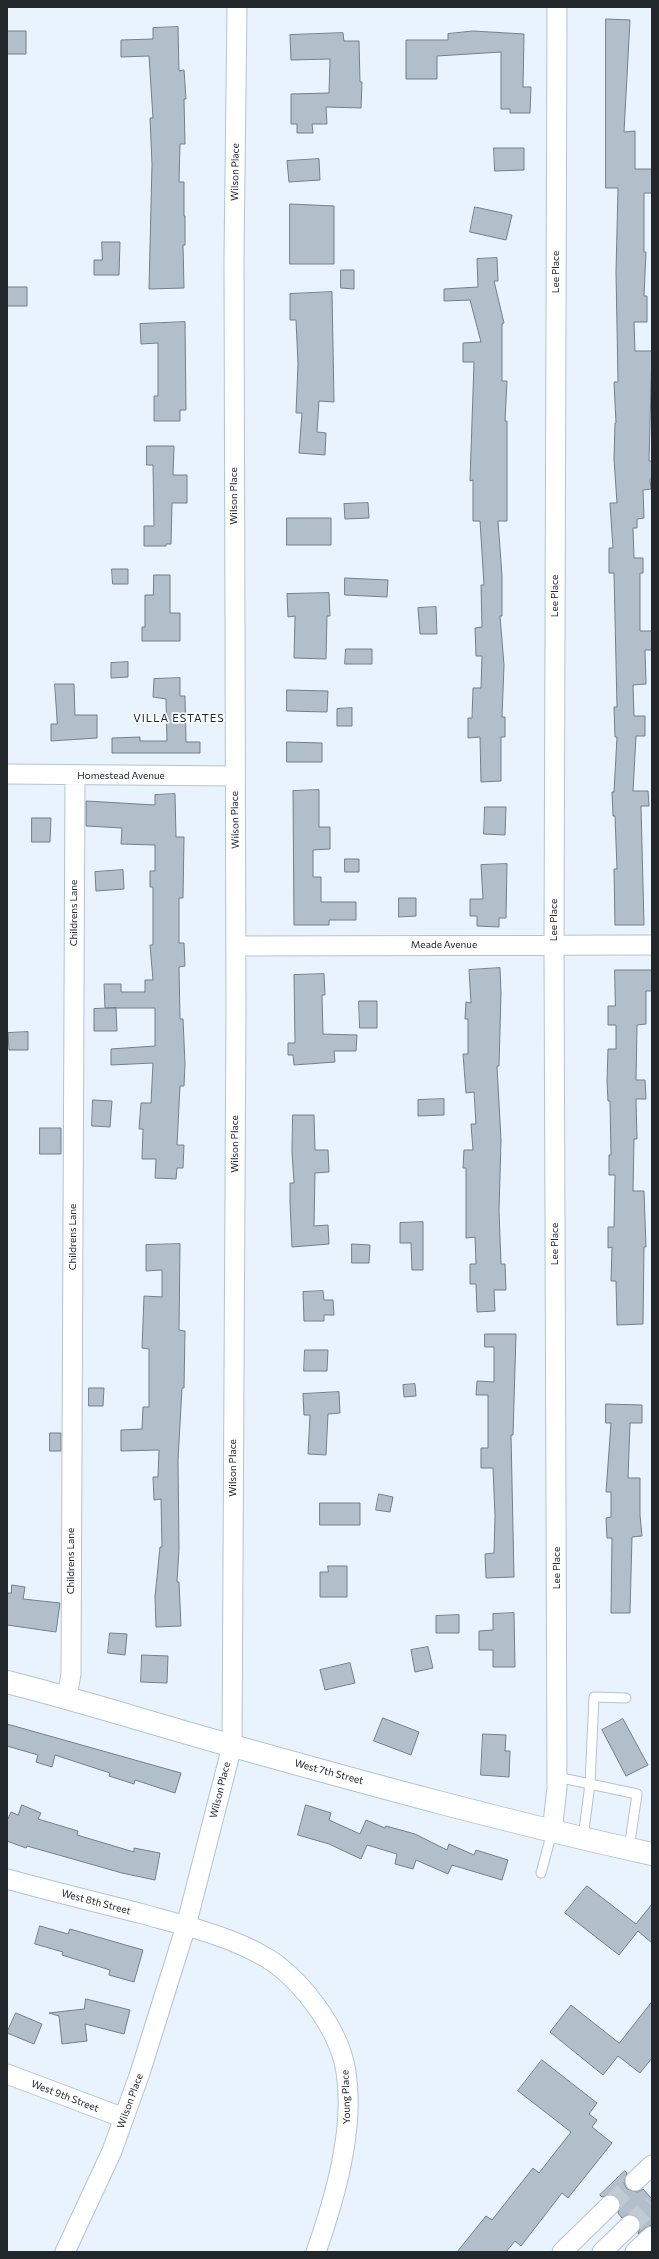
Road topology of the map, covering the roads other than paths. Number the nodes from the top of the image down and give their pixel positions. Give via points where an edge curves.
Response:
1 (237, 7) edge
2 (557, 7) edge
3 (7, 774) edge
4 (74, 776) junction
5 (235, 776) junction
6 (554, 945) junction
7 (652, 945) edge
8 (236, 946) junction
9 (7, 1682) edge
10 (67, 1697) junction
11 (626, 1698) dead end
12 (232, 1746) junction
13 (557, 1777) junction
14 (590, 1784) junction
15 (552, 1832) junction
16 (583, 1839) junction
17 (629, 1849) junction
18 (652, 1854) edge
19 (541, 1873) dead end
20 (7, 1879) edge
21 (186, 1926) junction
22 (7, 2074) edge
23 (124, 2118) junction
24 (652, 2165) edge
25 (635, 2181) tunnel mouth
26 (610, 2205) tunnel mouth
27 (630, 2226) tunnel mouth
28 (585, 2230) junction
29 (652, 2236) edge
30 (605, 2251) edge
31 (65, 2252) edge
32 (316, 2252) edge
33 (562, 2252) edge
34 (635, 2252) edge

1 - 5 street, Wilson Place via 234,258
2 - 6 street, Lee Place
3 - 4 street, Homestead Avenue
4 - 5 street, Homestead Avenue
4 - 10 street, Childrens Lane via 71,1674
5 - 8 street, Wilson Place
6 - 7 street, Meade Avenue
6 - 8 street, Meade Avenue
6 - 13 street, Lee Place
8 - 12 street, Wilson Place
9 - 10 street, West 7th Street
10 - 12 street, West 7th Street
11 - 14 lane via 594,1697
12 - 15 street, West 7th Street
12 - 21 street, Wilson Place
13 - 14 lane
13 - 15 street, Lee Place
14 - 16 lane
14 - 17 lane via 637,1794
15 - 16 street, West 7th Street
15 - 19 lane
16 - 17 street, West 7th Street
17 - 18 street, West 7th Street
20 - 21 street, West 8th Street
21 - 23 street, Wilson Place
21 - 32 street, Young Place via 268,1958 295,1980 314,2002 335,2038 346,2071 347,2132 340,2170
22 - 23 street, West 9th Street
23 - 31 street, Wilson Place via 112,2151
24 - 25 street
26 - 28 street
27 - 30 street
28 - 30 street
28 - 33 street
29 - 34 street

